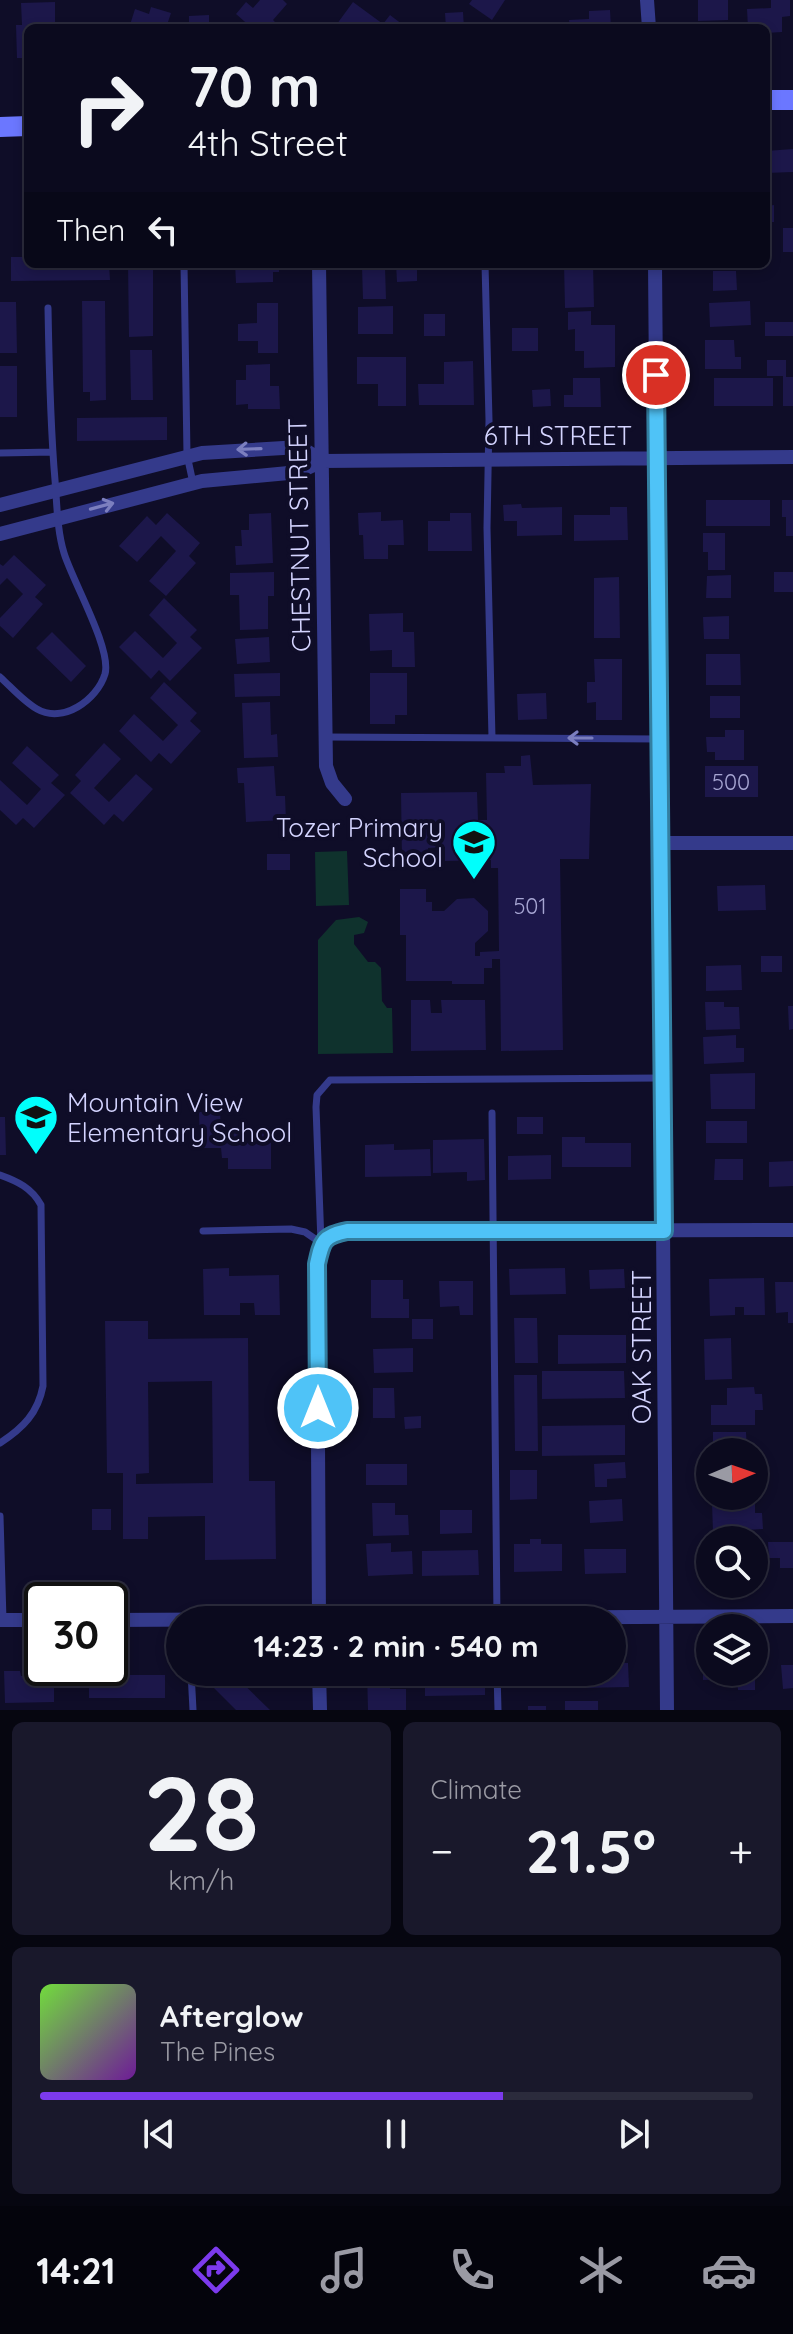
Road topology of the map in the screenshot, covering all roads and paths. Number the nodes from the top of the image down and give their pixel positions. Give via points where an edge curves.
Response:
1 (647, 0) edge
2 (649, 24) edge
3 (770, 100) edge
4 (793, 100) edge
5 (24, 126) edge
6 (0, 127) edge
7 (184, 268) edge
8 (319, 268) edge
9 (485, 268) edge
10 (655, 268) edge
11 (48, 308) dead end
12 (53, 452) junction
13 (0, 453) edge
14 (187, 455) junction
15 (793, 457) edge
16 (657, 458) junction
17 (487, 460) junction
18 (322, 461) junction
19 (193, 483) junction
20 (56, 490) junction
21 (0, 505) edge
22 (58, 518) junction
23 (0, 534) edge
24 (0, 677) edge
25 (326, 737) junction
26 (492, 738) junction
27 (658, 739) junction
28 (345, 799) dead end
29 (661, 843) junction
30 (793, 843) edge
31 (664, 1078) junction
32 (492, 1113) dead end
33 (0, 1175) edge
34 (793, 1230) edge
35 (203, 1231) dead end
36 (664, 1231) junction
37 (493, 1232) junction
38 (321, 1243) junction
39 (0, 1443) edge
40 (0, 1516) edge
41 (1, 1567) edge
42 (319, 1606) edge
43 (497, 1606) edge
44 (793, 1616) edge
45 (626, 1617) edge
46 (667, 1617) junction
47 (2, 1620) edge
48 (24, 1620) edge
49 (128, 1620) edge
50 (166, 1620) edge
51 (192, 1686) edge
52 (319, 1686) edge
53 (497, 1686) edge
54 (193, 1710) edge
55 (320, 1710) edge
56 (498, 1710) edge
57 (667, 1710) edge

1 - 2 street
3 - 4 street
5 - 6 street
7 - 14 lane
8 - 18 street, CHESTNUT STREET
9 - 17 lane
10 - 16 street, OAK STREET
11 - 12 lane
12 - 13 lane
12 - 20 lane
18 -> 14 street, 6TH STREET via 300,447
14 - 19 lane
14 - 20 street, 6TH STREET
15 - 16 street, 6TH STREET
16 - 17 street, 6TH STREET
16 - 27 street, OAK STREET
17 - 18 street, 6TH STREET
17 - 26 lane
18 - 19 street, 6TH STREET via 299,472
18 - 25 street, CHESTNUT STREET
22 -> 19 street, 6TH STREET
20 - 21 street, 6TH STREET
20 - 22 lane
22 - 23 street, 6TH STREET
22 - 24 lane via 64,554 100,640 105,674 83,704 54,713 37,709
25 - 26 lane
25 - 28 street, CHESTNUT STREET via 326,766
27 -> 26 lane
27 - 29 street, OAK STREET
29 - 30 street
29 - 31 street, OAK STREET
31 - 36 street, OAK STREET
31 - 38 lane via 330,1080 317,1095 316,1107
32 - 37 lane
33 - 39 lane via 36,1194 41,1205 43,1386 31,1417
34 - 36 street
35 - 38 lane via 291,1229
36 - 37 street
36 - 46 street, OAK STREET
37 - 38 street via 347,1231
37 - 43 lane
38 - 42 street
40 - 41 lane
41 - 47 lane
44 - 46 street
45 - 46 street
46 - 57 street, OAK STREET
47 - 48 street
49 - 50 street
51 - 54 lane
52 - 55 street
53 - 56 lane

